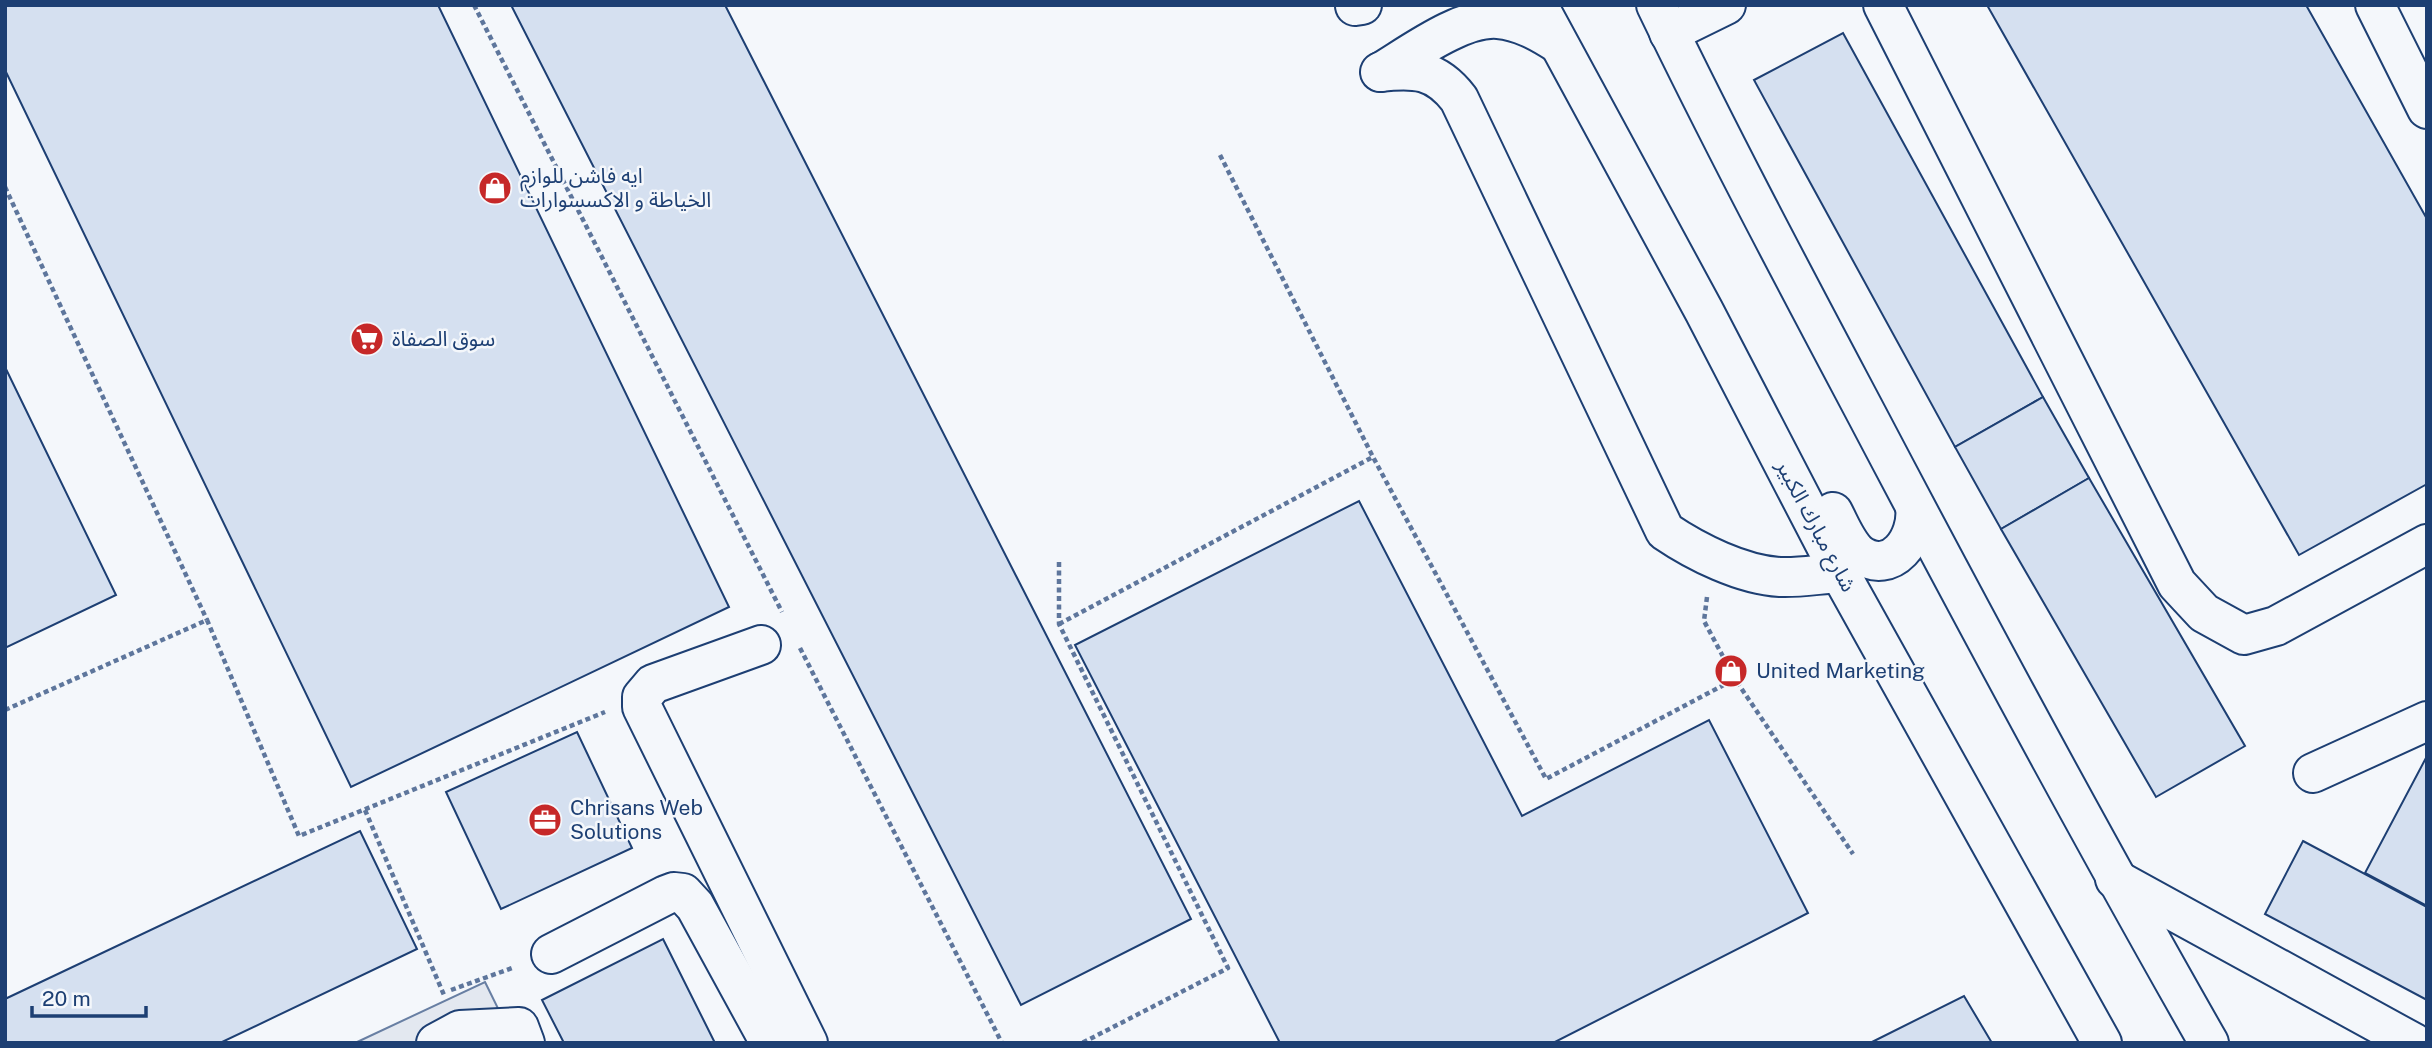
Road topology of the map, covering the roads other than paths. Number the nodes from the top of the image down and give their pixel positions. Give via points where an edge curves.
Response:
1 (1538, 5) edge
2 (1727, 5) edge
3 (1883, 5) edge
4 (2375, 5) edge
5 (1662, 19) edge
6 (1557, 43) junction
7 (2427, 109) edge
8 (1704, 311) junction
9 (1915, 507) junction
10 (2427, 544) edge
11 (1840, 573) junction
12 (778, 642) road end
13 (2427, 721) edge
14 (2313, 773) dead end
15 (2115, 879) junction
16 (551, 954) road end
17 (448, 1037) edge
18 (525, 1043) edge
19 (770, 1043) edge
20 (808, 1043) edge
21 (2102, 1043) edge
22 (2209, 1043) edge
23 (2414, 1043) edge

1 - 6 main road, شارع مبارك الكبير
2 - 5 main road
3 - 10 main road via 2177,584 2204,612 2244,635 2276,626
4 - 7 main road
5 - 9 main road
6 - 8 main road, شارع مبارك الكبير
6 - 11 main road via 1526,25 1482,19 1371,76 1401,70 1424,72 1443,82 1459,99 1665,531 1692,550 1779,577
8 - 9 main road via 1758,372 1856,551 1882,561 1898,554 1913,535
8 - 11 main road, شارع مبارك الكبير
9 - 15 main road
11 - 21 main road, شارع مبارك الكبير
12 - 20 main road via 653,684 642,697 642,707
13 - 14 main road
15 - 22 main road
15 - 23 main road
16 - 19 main road via 666,895 682,893 695,906
17 - 18 main road via 519,1027

